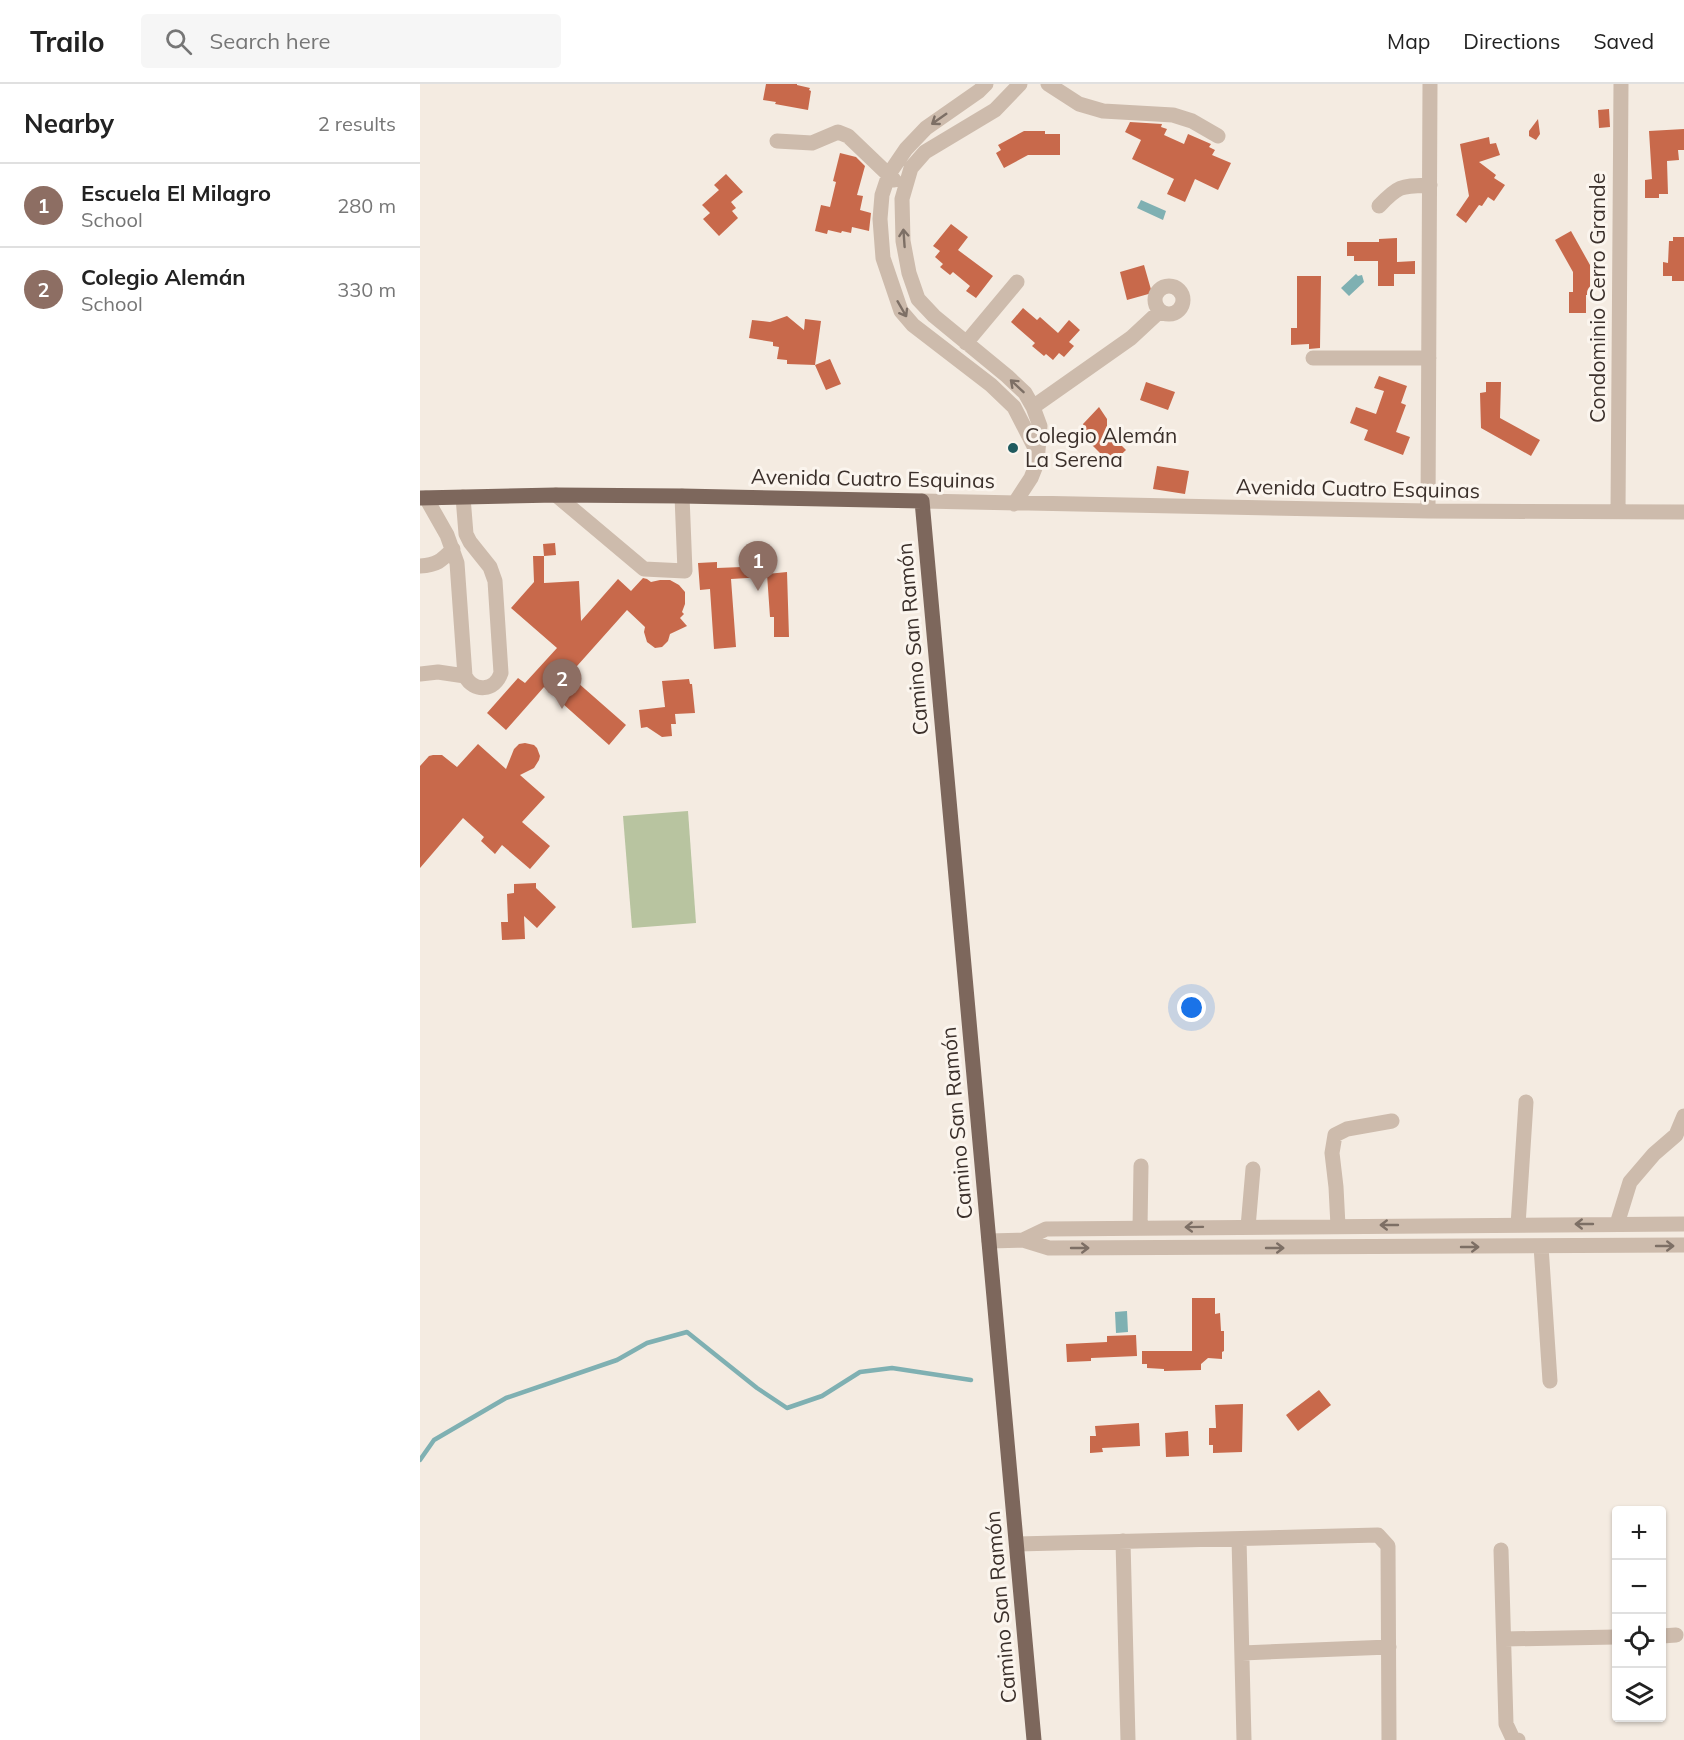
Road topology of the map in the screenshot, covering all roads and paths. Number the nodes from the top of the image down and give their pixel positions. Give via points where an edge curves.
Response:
1 (986, 84) edge
2 (1020, 84) edge
3 (1048, 84) edge
4 (1430, 84) edge
5 (1621, 84) edge
6 (1218, 136) dead end
7 (777, 141) dead end
8 (889, 174) junction
9 (1430, 185) junction
10 (904, 191) junction
11 (1379, 207) dead end
12 (1017, 282) dead end
13 (1160, 311) dead end
14 (966, 343) junction
15 (1313, 358) dead end
16 (1429, 358) junction
17 (1033, 407) junction
18 (556, 495) junction
19 (682, 496) junction
20 (463, 497) junction
21 (423, 498) edge
22 (922, 501) junction
23 (1011, 504) junction
24 (1428, 511) junction
25 (1618, 512) junction
26 (1684, 512) edge
27 (453, 549) junction
28 (420, 566) edge
29 (420, 674) edge
30 (465, 676) junction
31 (1526, 1102) dead end
32 (1684, 1116) edge
33 (1392, 1121) dead end
34 (1141, 1166) dead end
35 (1253, 1169) dead end
36 (1556, 1224) junction
37 (1617, 1224) junction
38 (1684, 1224) edge
39 (1518, 1225) junction
40 (1321, 1226) junction
41 (1338, 1226) junction
42 (1248, 1227) junction
43 (1140, 1228) junction
44 (1023, 1240) junction
45 (989, 1241) junction
46 (1684, 1245) edge
47 (1549, 1246) junction
48 (1320, 1247) junction
49 (1550, 1380) dead end
50 (1239, 1539) junction
51 (1123, 1541) junction
52 (1017, 1544) junction
53 (1501, 1550) dead end
54 (1612, 1636) edge
55 (1504, 1639) junction
56 (1389, 1647) junction
57 (1242, 1653) junction
58 (1034, 1740) edge
59 (1128, 1740) edge
60 (1244, 1740) edge
61 (1389, 1740) edge
62 (1518, 1740) edge

1 -> 8 street via 926,128
2 - 10 street via 995,110 925,152 911,168
3 - 6 street via 1079,104 1103,111 1173,115
4 - 9 street
5 - 25 street, Condominio Cerro Grande
7 - 8 street via 812,143 838,132 848,136
8 - 10 street
8 -> 23 street via 880,211 882,249 901,311 1014,407 1035,447 1032,465
9 - 11 street via 1393,191
9 - 16 street
14 -> 10 street via 918,298 903,242
12 - 14 street
13 - 17 street via 1131,338
17 -> 14 street via 1025,393
15 - 16 street
16 - 24 street
17 - 23 street via 1040,426 1037,463
18 - 19 main road, Avenida Cuatro Esquinas
18 - 19 street via 644,569 685,571
18 - 20 main road, Avenida Cuatro Esquinas
19 - 22 main road, Avenida Cuatro Esquinas
20 - 21 main road, Avenida Cuatro Esquinas
20 - 30 street via 466,534 490,567 495,581 501,673 495,683 484,688 472,686
21 - 27 street via 441,522
22 - 23 street, Avenida Cuatro Esquinas
22 - 45 main road, Camino San Ramón
23 - 24 street, Avenida Cuatro Esquinas
24 - 25 street, Avenida Cuatro Esquinas
25 - 26 street, Avenida Cuatro Esquinas
27 - 28 street via 434,566
27 - 30 street
29 - 30 street
31 - 39 street
32 - 37 street via 1676,1135 1630,1182
33 - 41 street via 1335,1135 1332,1153
34 - 43 street
35 - 42 street
37 -> 36 street
36 - 39 street
36 - 47 street
37 - 38 street
39 -> 41 street
40 - 41 street
40 - 42 street
40 - 48 street
42 -> 43 street
43 - 44 street via 1046,1229
44 - 45 street
44 -> 48 street via 1049,1248
45 - 52 main road, Camino San Ramón
47 -> 46 street
48 -> 47 street
47 - 49 street
50 - 51 street
50 - 56 street via 1378,1535 1388,1546
50 - 57 street
51 - 52 street
51 - 59 street
52 - 58 main road, Camino San Ramón
53 - 55 street
54 - 55 street
55 - 62 street via 1506,1724 1513,1739
56 - 57 street
56 - 61 street
57 - 60 street

